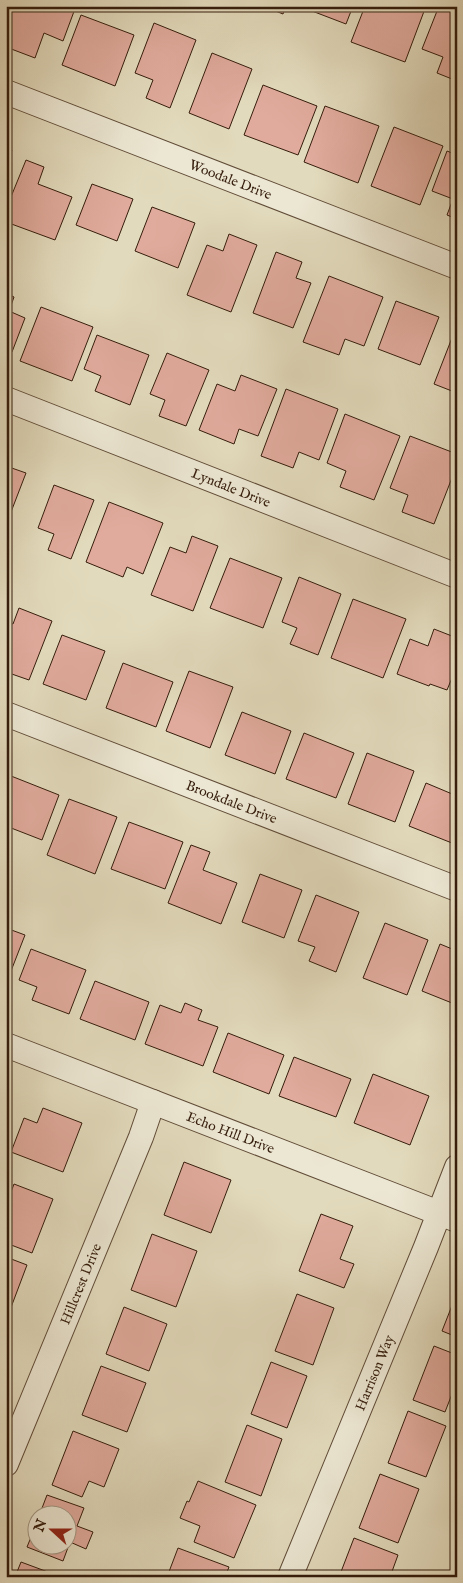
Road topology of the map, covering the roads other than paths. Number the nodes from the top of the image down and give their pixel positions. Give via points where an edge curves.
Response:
1 (6, 92) edge
2 (457, 267) edge
3 (6, 399) edge
4 (457, 576) edge
5 (6, 714) edge
6 (457, 889) edge
7 (6, 1044) edge
8 (153, 1102) junction
9 (457, 1167) edge
10 (448, 1217) edge
11 (6, 1464) edge
12 (290, 1577) edge

1 - 2 street, Woodale Drive
3 - 4 street, Lyndale Drive
5 - 6 street, Brookdale Drive
7 - 8 street, Echo Hill Drive
8 - 10 street, Echo Hill Drive
8 - 11 street, Hillcrest Drive
9 - 10 street, Harrison Way
10 - 12 street, Harrison Way

